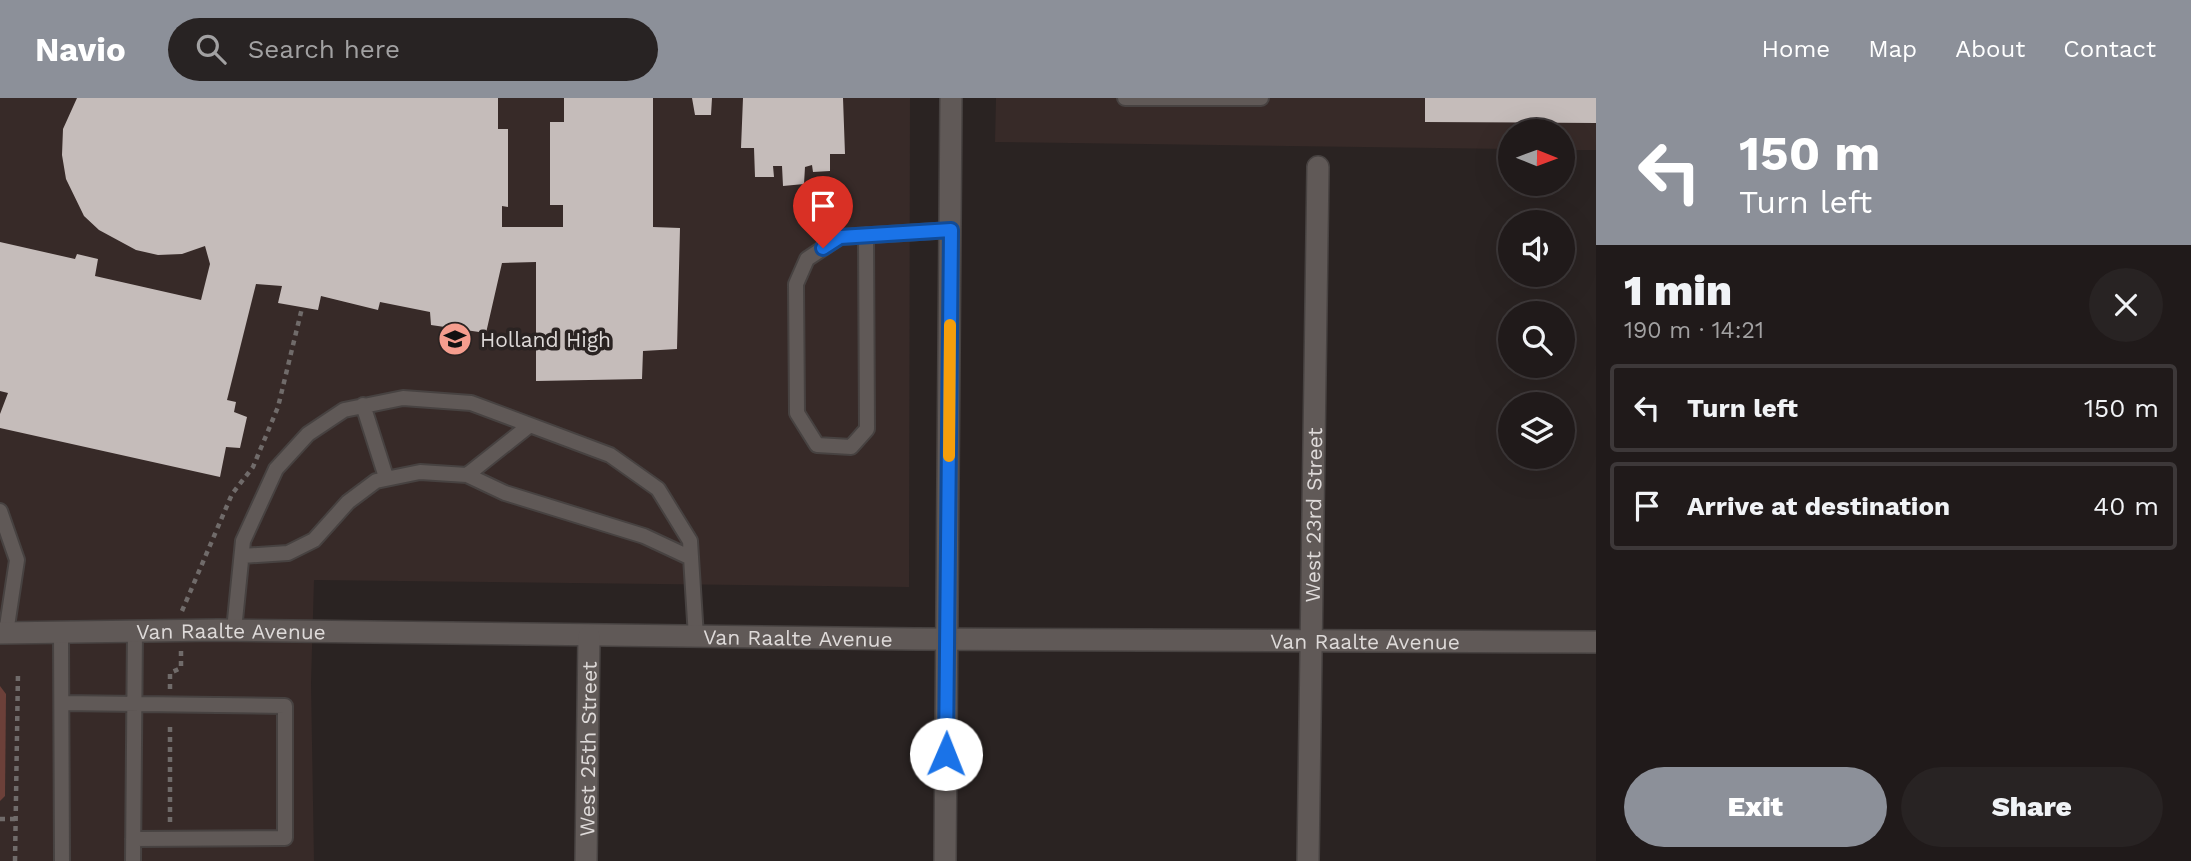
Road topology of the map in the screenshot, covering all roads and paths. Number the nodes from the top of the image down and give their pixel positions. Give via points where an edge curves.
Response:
1 (951, 98) edge
2 (1125, 98) edge
3 (1261, 98) edge
4 (1318, 167) dead end
5 (951, 230) junction
6 (866, 235) junction
7 (302, 308) dead end
8 (363, 405) junction
9 (530, 425) junction
10 (467, 475) junction
11 (386, 477) junction
12 (0, 511) edge
13 (242, 556) junction
14 (691, 558) junction
15 (181, 630) junction
16 (234, 630) junction
17 (135, 631) junction
18 (3, 633) edge
19 (61, 633) junction
20 (589, 636) junction
21 (696, 637) junction
22 (947, 639) junction
23 (1312, 641) junction
24 (1596, 642) edge
25 (18, 672) dead end
26 (62, 704) junction
27 (133, 704) junction
28 (170, 705) junction
29 (0, 819) edge
30 (16, 819) junction
31 (133, 839) junction
32 (170, 839) junction
33 (15, 861) edge
34 (62, 861) edge
35 (133, 861) edge
36 (586, 861) edge
37 (945, 861) edge
38 (1308, 861) edge

1 - 5 street
2 - 3 lane
4 - 23 street, West 23rd Street
5 - 6 lane
5 - 22 street
6 - 6 lane via 840,237 807,259 796,284 797,413 817,445 850,447 867,429
7 - 15 path via 278,407 253,467 232,494 181,608
8 - 9 lane via 403,398 471,403
8 - 11 lane
8 - 13 lane via 344,410 309,434 276,469 243,541
9 - 10 lane
9 - 14 lane via 610,455 658,489 690,541
10 - 11 lane via 420,472
10 - 14 lane via 505,493 645,536
11 - 13 lane via 348,502 314,540 288,553
12 - 18 lane via 18,560
13 - 16 lane
14 - 21 lane
15 - 16 street, Van Raalte Avenue
15 - 17 street, Van Raalte Avenue
15 - 28 path via 181,668 170,673
16 - 20 street, Van Raalte Avenue
17 - 19 street, Van Raalte Avenue
17 - 27 lane
18 - 19 street, Van Raalte Avenue
19 - 26 lane
20 - 21 street, Van Raalte Avenue
20 - 36 street, West 25th Street
21 - 22 street, Van Raalte Avenue
22 - 23 street, Van Raalte Avenue
22 - 37 street
23 - 24 street, Van Raalte Avenue
23 - 38 street, West 23rd Street
25 - 30 path
26 - 27 lane
26 - 34 lane
27 - 28 lane
27 - 31 lane
28 - 32 path
28 - 32 lane via 285,706 285,838
29 - 30 path
30 - 33 path
31 - 32 lane
31 - 35 lane

